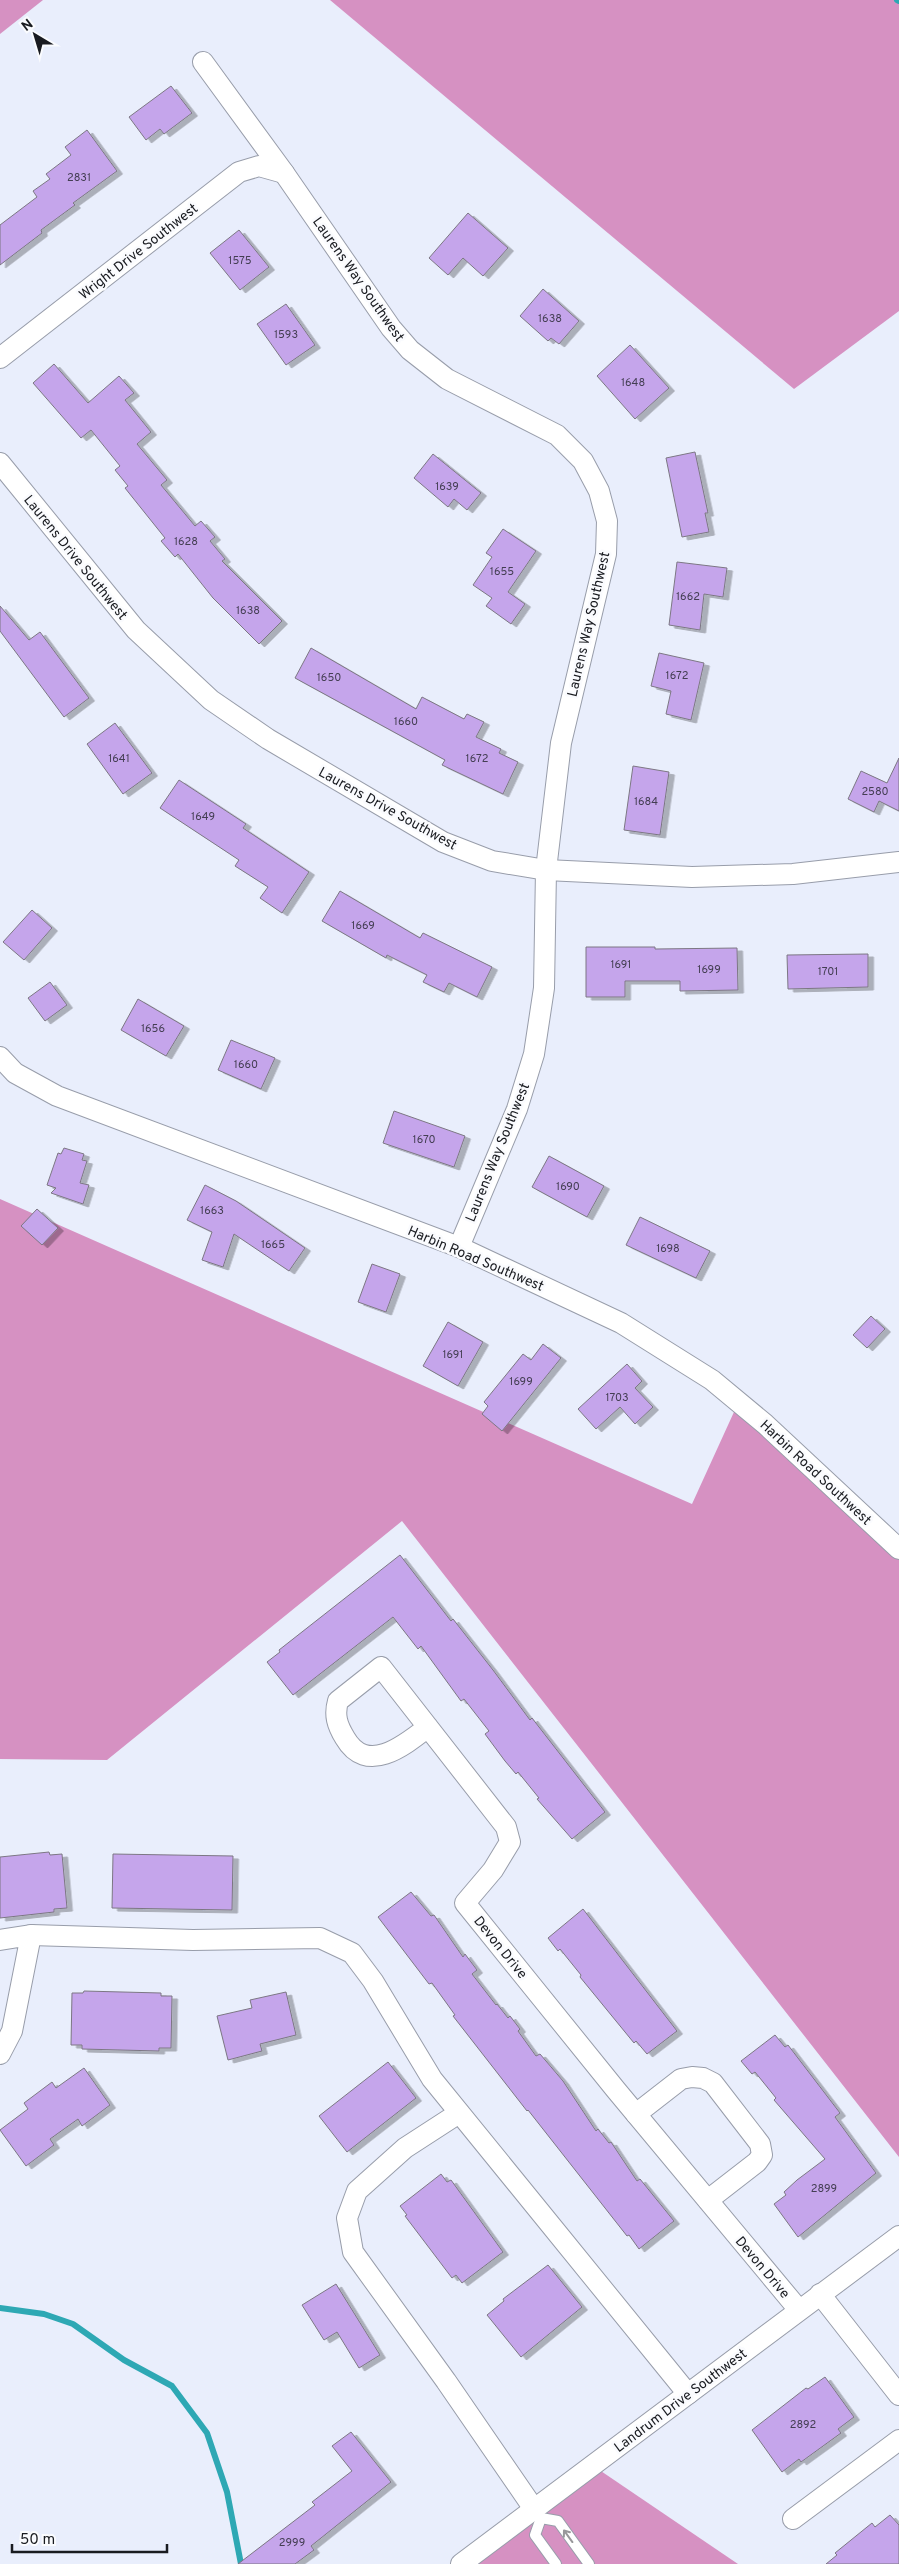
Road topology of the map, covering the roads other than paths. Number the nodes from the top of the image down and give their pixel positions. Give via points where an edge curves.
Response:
1 (203, 62) dead end
2 (284, 173) junction
3 (0, 358) edge
4 (0, 464) edge
5 (899, 862) edge
6 (546, 870) junction
7 (0, 1057) edge
8 (459, 1247) junction
9 (899, 1549) edge
10 (428, 1727) junction
11 (31, 1935) junction
12 (0, 1940) edge
13 (0, 2054) edge
14 (459, 2113) junction
15 (636, 2114) junction
16 (708, 2200) junction
17 (899, 2236) edge
18 (820, 2294) junction
19 (799, 2310) junction
20 (688, 2394) junction
21 (899, 2395) edge
22 (899, 2440) edge
23 (537, 2514) junction
24 (793, 2519) dead end
25 (461, 2564) edge
26 (556, 2564) edge
27 (589, 2564) edge

1 - 2 street, Laurens Way Southwest
2 - 3 street, Wright Drive Southwest via 259,166 239,172
2 - 6 street, Laurens Way Southwest via 391,328 410,350 447,379 557,435 583,461 599,491 606,521 606,554 561,743
4 - 6 street, Laurens Drive Southwest via 136,630 211,700 268,739 443,842 492,861
5 - 6 street, Laurens Drive Southwest via 793,874 692,877
6 - 8 street, Laurens Way Southwest via 544,988 534,1054 517,1109
7 - 8 street, Harbin Road Southwest via 15,1073 57,1096
8 - 9 street, Harbin Road Southwest via 621,1323 712,1380
10 - 10 street, Devon Drive via 381,1667 338,1700 337,1725 348,1744 370,1756 388,1753
10 - 15 street, Devon Drive via 506,1827 510,1842 493,1870 465,1903
11 - 12 street
11 - 13 street via 12,2031
11 - 14 street via 193,1940 320,1938 352,1953 373,1981 432,2079
14 - 20 street
14 - 23 street via 404,2148 357,2192 347,2218 353,2252
15 - 16 street, Devon Drive
15 - 16 street via 681,2079 692,2077 713,2083 760,2144 762,2155
16 - 19 street, Devon Drive
17 - 18 street, Landrum Drive Southwest
18 - 19 street, Landrum Drive Southwest
18 - 21 street
19 - 20 street, Landrum Drive Southwest
20 - 23 street, Landrum Drive Southwest
22 - 24 street
23 - 25 street, Landrum Drive Southwest
23 - 26 lane via 535,2535
27 -> 23 lane via 558,2521

